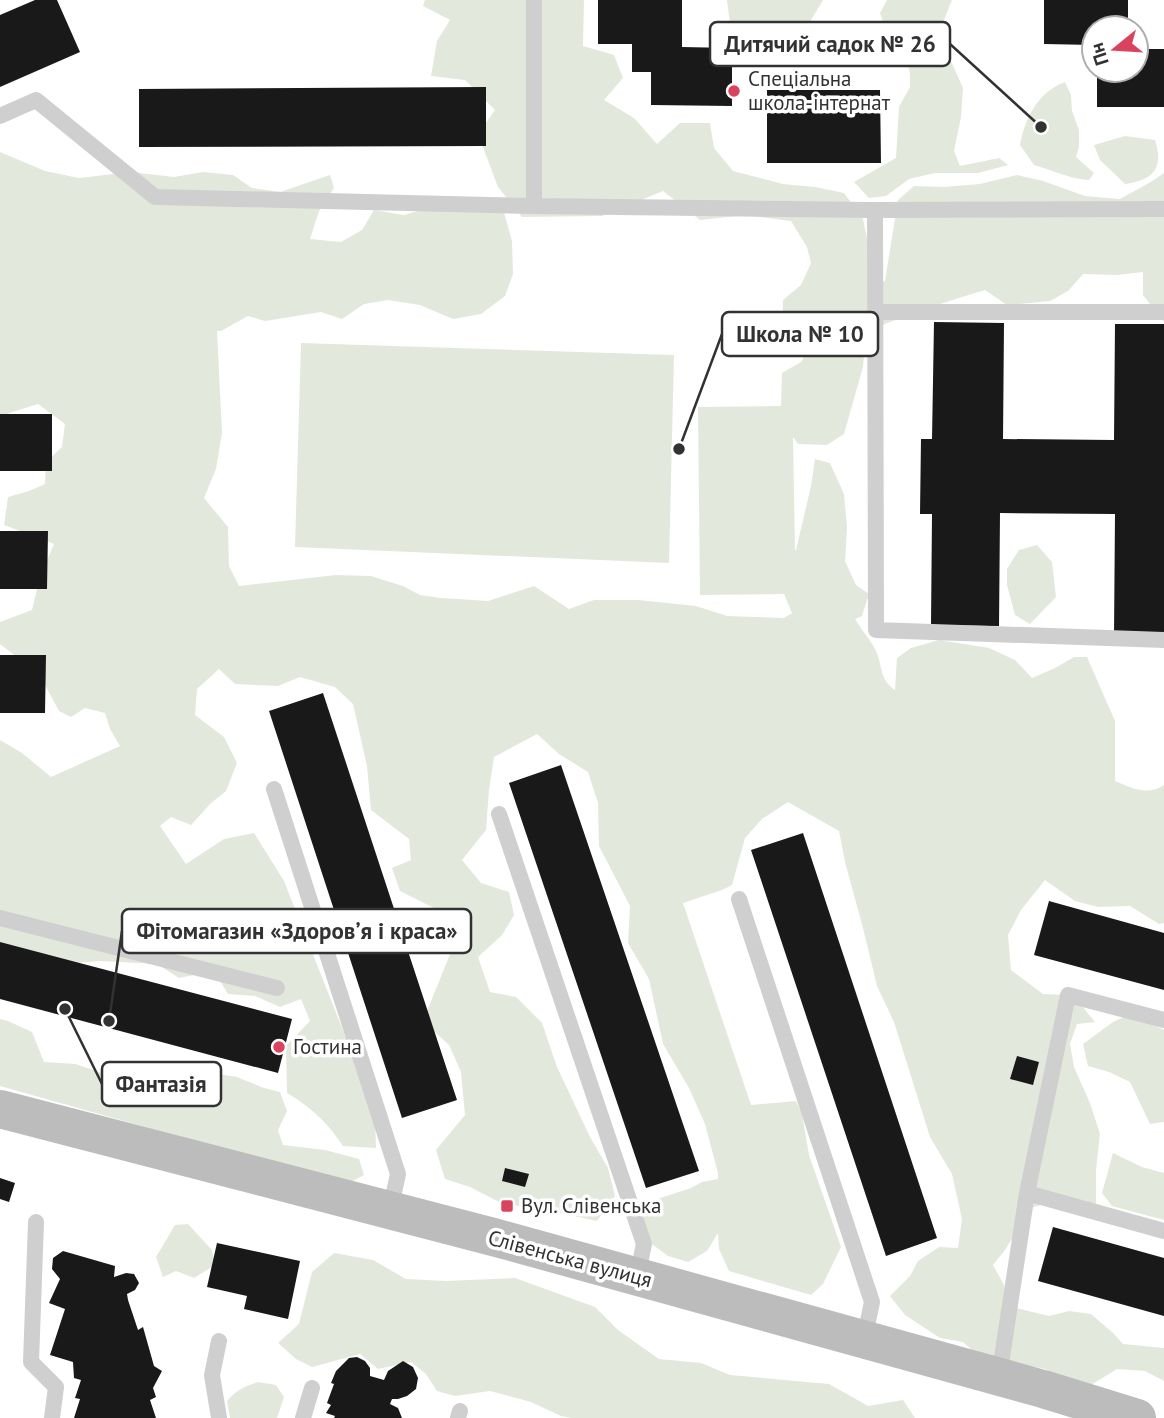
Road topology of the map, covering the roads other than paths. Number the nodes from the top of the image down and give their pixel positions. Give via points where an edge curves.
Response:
1 (534, 0) edge
2 (0, 116) edge
3 (534, 206) junction
4 (1164, 209) edge
5 (875, 210) junction
6 (875, 312) junction
7 (1164, 312) edge
8 (1164, 640) edge
9 (274, 789) dead end
10 (499, 814) dead end
11 (739, 899) dead end
12 (0, 918) edge
13 (277, 988) dead end
14 (1164, 1020) edge
15 (0, 1109) edge
16 (1027, 1193) junction
17 (390, 1211) junction
18 (36, 1222) dead end
19 (1164, 1231) edge
20 (637, 1277) junction
21 (864, 1340) junction
22 (219, 1341) dead end
23 (999, 1377) junction
24 (312, 1388) dead end
25 (52, 1418) edge
26 (219, 1418) edge
27 (303, 1418) edge
28 (1137, 1418) edge

1 - 3 lane
2 - 3 lane via 36,100 155,197
3 - 5 lane
4 - 5 lane
5 - 6 lane
6 - 7 lane
6 - 8 lane via 876,630
9 - 17 lane via 398,1174
10 - 20 lane via 644,1244
11 - 21 lane via 872,1302
12 - 13 lane
14 - 16 lane via 1068,995
15 - 17 main road, Слівенська вулиця
16 - 19 lane
16 - 23 lane
17 - 20 main road, Слівенська вулиця
18 - 25 lane via 31,1362 56,1387
20 - 21 main road, Слівенська вулиця
21 - 23 main road, Слівенська вулиця
22 - 26 lane via 212,1375
23 - 28 main road, Слівенська вулиця
24 - 27 lane

